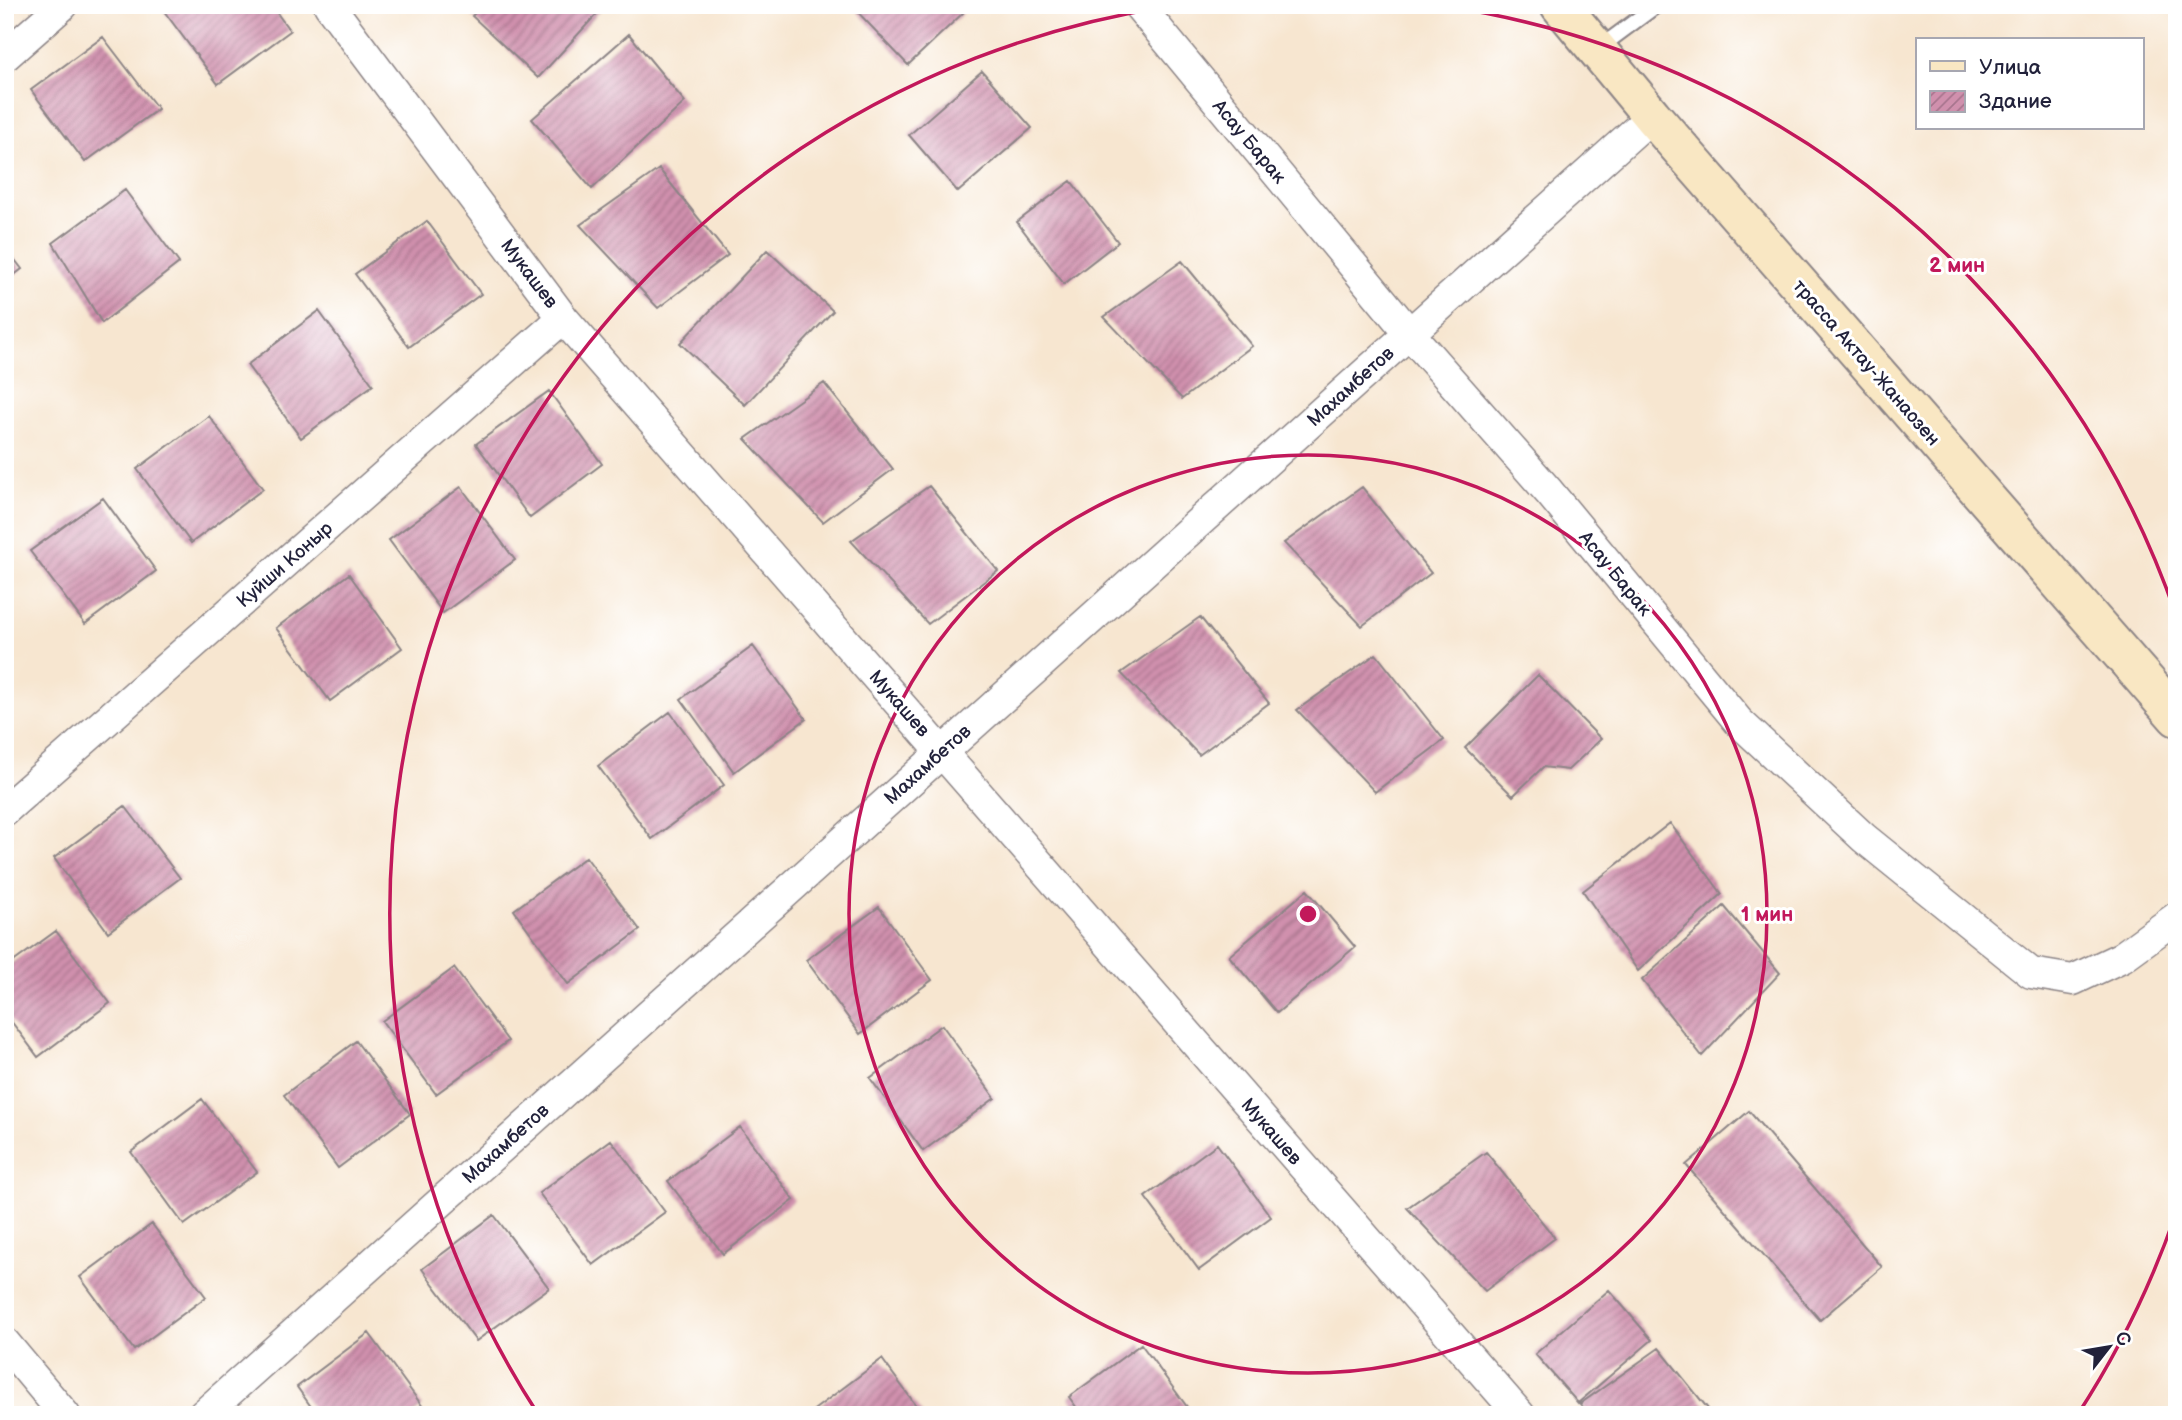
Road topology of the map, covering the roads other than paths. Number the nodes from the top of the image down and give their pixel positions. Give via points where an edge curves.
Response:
1 (63, 5) edge
2 (329, 5) edge
3 (1138, 5) edge
4 (1560, 5) edge
5 (1657, 5) edge
6 (1597, 49) junction
7 (5, 56) edge
8 (1653, 116) junction
9 (563, 318) junction
10 (1409, 333) junction
11 (2177, 717) edge
12 (941, 751) junction
13 (5, 810) edge
14 (2177, 917) edge
15 (5, 1343) edge
16 (65, 1415) edge
17 (203, 1415) edge
18 (1520, 1415) edge

1 - 7 street
2 - 9 street, Мукашев
3 - 10 street, Асау Барак
4 - 6 main road, трасса Актау-Жанаозен
5 - 6 lane
6 - 8 main road, трасса Актау-Жанаозен
8 - 10 street, Махамбетов
8 - 11 main road, трасса Актау-Жанаозен
9 - 12 street, Мукашев
9 - 13 street, Куйши Коныр
10 - 12 street, Махамбетов
10 - 14 street, Асау Барак via 1549,492 1739,722 1874,847 2031,973 2073,980 2122,957
12 - 17 street, Махамбетов
12 - 18 street, Мукашев
15 - 16 street

